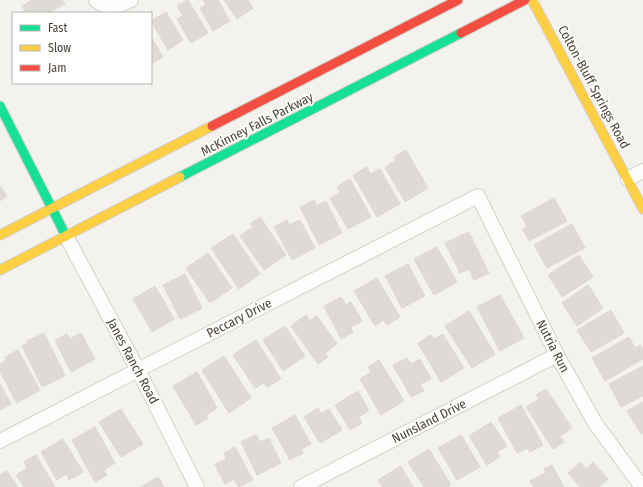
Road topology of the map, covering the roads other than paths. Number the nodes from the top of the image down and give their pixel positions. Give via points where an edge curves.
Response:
1 (96, 0) edge
2 (131, 0) edge
3 (458, 0) edge
4 (525, 0) edge
5 (532, 0) edge
6 (0, 106) edge
7 (643, 172) edge
8 (628, 179) junction
9 (478, 196) joint
10 (52, 208) junction
11 (643, 209) edge
12 (0, 235) edge
13 (66, 236) junction
14 (0, 270) edge
15 (557, 355) junction
16 (138, 370) junction
17 (0, 442) edge
18 (197, 487) edge
19 (301, 487) edge
20 (642, 487) edge

1 - 2 street via 108,7 120,6
3 - 10 main road, McKinney Falls Parkway
4 - 13 main road, McKinney Falls Parkway
5 - 8 main road, Colton-Bluff Springs Road
6 - 10 main road
7 - 8 street
8 - 11 main road, Colton-Bluff Springs Road
9 - 15 street, Nutria Run
9 - 16 street, Peccary Drive
10 - 12 main road, McKinney Falls Parkway
10 - 13 main road
13 - 14 main road, McKinney Falls Parkway
13 - 16 street, Janes Ranch Road
15 - 19 street, Nunsland Drive
15 - 20 street, Nutria Run via 595,423
16 - 17 street, Peccary Drive
16 - 18 street, Janes Ranch Road

